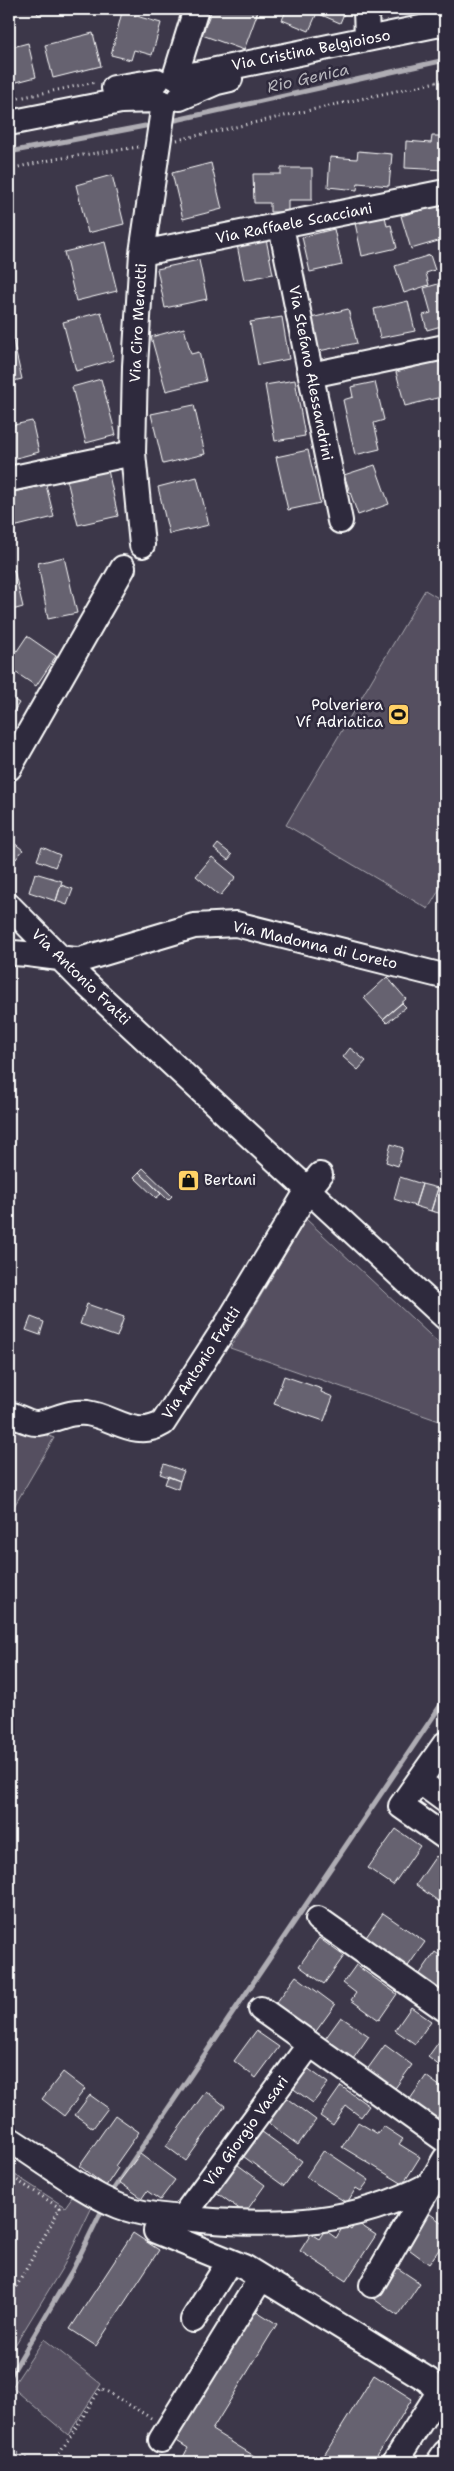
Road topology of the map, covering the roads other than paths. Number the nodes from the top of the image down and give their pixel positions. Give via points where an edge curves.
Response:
1 (196, 9) edge
2 (366, 9) edge
3 (445, 23) edge
4 (445, 36) edge
5 (368, 38) junction
6 (168, 89) junction
7 (9, 109) edge
8 (9, 123) edge
9 (445, 192) edge
10 (281, 226) junction
11 (142, 253) junction
12 (445, 347) edge
13 (311, 375) junction
14 (133, 453) junction
15 (9, 479) edge
16 (340, 521) dead end
17 (142, 545) dead end
18 (123, 568) dead end
19 (9, 768) edge
20 (9, 906) edge
21 (9, 953) edge
22 (60, 959) junction
23 (445, 974) edge
24 (314, 1183) junction
25 (445, 1317) edge
26 (9, 1414) edge
27 (444, 1750) edge
28 (419, 1781) junction
29 (445, 1800) edge
30 (445, 1837) edge
31 (318, 1919) dead end
32 (262, 2009) dead end
33 (445, 2010) edge
34 (310, 2044) junction
35 (9, 2139) edge
36 (445, 2140) edge
37 (445, 2159) edge
38 (429, 2185) junction
39 (182, 2218) junction
40 (156, 2231) dead end
41 (229, 2262) junction
42 (261, 2278) junction
43 (372, 2285) dead end
44 (193, 2320) dead end
45 (439, 2388) edge
46 (164, 2435) road end
47 (445, 2453) edge
48 (395, 2462) edge
49 (440, 2462) edge

1 - 6 street, Via Ciro Menotti
2 - 5 street
3 - 5 street, Via Cristina Belgioioso
4 - 6 street, Via Cristina Belgioioso
5 - 6 street, Via Cristina Belgioioso
6 - 7 street, Via Cristina Belgioioso
6 - 8 street, Via Cristina Belgioioso
6 - 11 street, Via Ciro Menotti
9 - 10 street, Via Raffaele Scacciani
10 - 11 street, Via Raffaele Scacciani
10 - 13 street, Via Stefano Alessandrini
11 - 14 street, Via Ciro Menotti via 134,366
12 - 13 street
13 - 16 street, Via Stefano Alessandrini
14 - 15 street
14 - 17 street, Via Ciro Menotti
18 - 19 street
20 - 22 street, Via Antonio Fratti
21 - 22 street, Via Madonna di Loreto
22 - 23 street, Via Madonna di Loreto via 80,960 194,926 236,924
22 - 24 street, Via Antonio Fratti
24 - 25 street, Via Antonio Fratti
24 - 26 street, Via Antonio Fratti via 163,1423 152,1430 135,1429 88,1413 69,1413 36,1423
27 - 28 street
28 - 29 street
28 - 30 street via 401,1806
31 - 33 street
32 - 34 street
34 - 36 street
34 - 39 street, Via Giorgio Vasari
35 - 39 street via 119,2206
37 - 38 street
38 - 39 street via 366,2212 311,2222 256,2225
38 - 43 street
40 - 41 street
41 - 42 street
41 - 44 street
42 - 45 street
42 - 46 street
45 - 48 street
47 - 49 street

